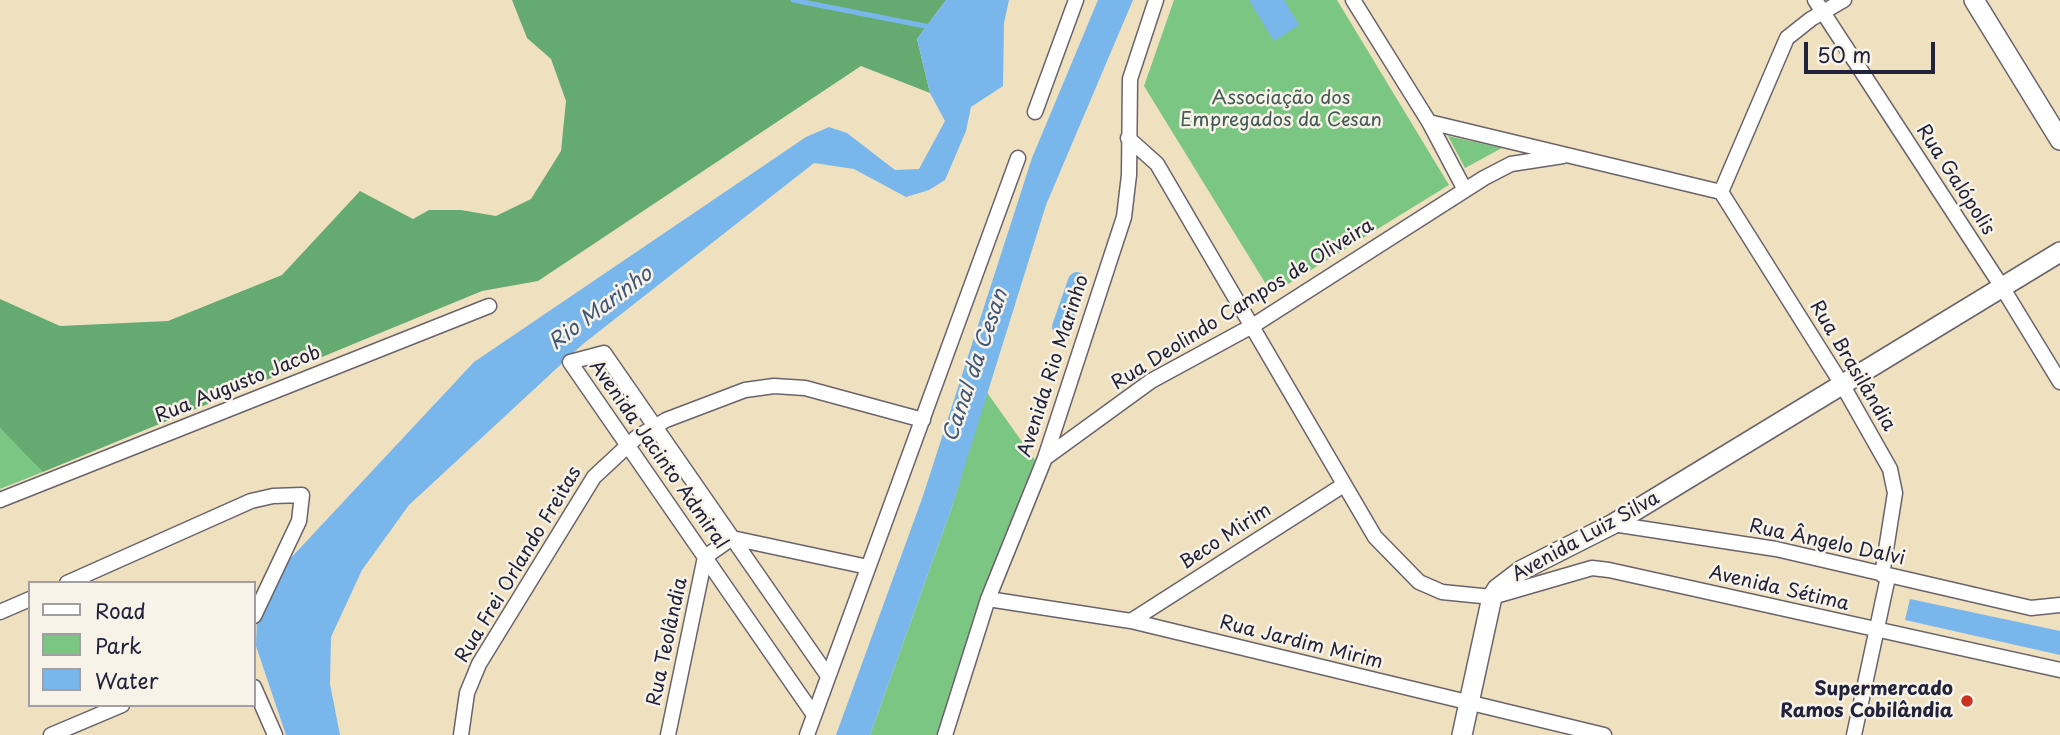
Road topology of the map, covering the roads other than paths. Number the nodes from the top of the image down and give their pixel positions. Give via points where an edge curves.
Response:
1 (1076, 0) edge
2 (1156, 0) edge
3 (1353, 0) edge
4 (1844, 0) edge
5 (1974, 0) edge
6 (1819, 6) edge
7 (1035, 112) dead end
8 (1429, 122) junction
9 (1128, 138) junction
10 (2060, 140) edge
11 (1563, 156) junction
12 (1018, 158) dead end
13 (1465, 190) junction
14 (1721, 192) junction
15 (2060, 253) edge
16 (2002, 287) junction
17 (489, 306) dead end
18 (1254, 325) junction
19 (2060, 382) edge
20 (1843, 386) junction
21 (923, 420) junction
22 (656, 425) junction
23 (628, 444) junction
24 (1045, 458) junction
25 (1342, 486) junction
26 (0, 500) edge
27 (1613, 524) junction
28 (732, 538) junction
29 (705, 557) junction
30 (868, 567) junction
31 (1885, 576) junction
32 (71, 581) edge
33 (1492, 597) junction
34 (988, 599) junction
35 (28, 600) edge
36 (2060, 605) edge
37 (2031, 607) junction
38 (256, 611) edge
39 (0, 612) edge
40 (2060, 614) edge
41 (1131, 621) junction
42 (1877, 631) junction
43 (2060, 670) edge
44 (828, 676) junction
45 (256, 692) edge
46 (1470, 703) junction
47 (117, 707) edge
48 (814, 715) junction
49 (51, 735) edge
50 (275, 735) edge
51 (461, 735) edge
52 (668, 735) edge
53 (807, 735) edge
54 (945, 735) edge
55 (1462, 735) edge
56 (1604, 735) edge
57 (1854, 735) edge

1 - 7 street
2 - 9 street, Avenida Rio Marinho via 1130,79
3 - 8 street
4 - 6 street
5 - 10 street
6 - 14 street via 1787,38
6 - 16 street, Rua Galópolis
8 - 11 street
8 - 13 street
9 - 18 street via 1157,164
9 - 24 street, Avenida Rio Marinho via 1124,218
11 - 13 street, Rua Deolindo Campos de Oliveira via 1511,164
11 - 14 street
12 - 21 street
13 - 18 street, Rua Deolindo Campos de Oliveira
14 - 20 street, Rua Brasilândia
15 - 16 street, Avenida Luiz Silva
16 - 19 street, Rua Galópolis
16 - 20 street, Avenida Luiz Silva
17 - 26 street, Rua Augusto Jacob
18 - 24 street, Rua Deolindo Campos de Oliveira via 1151,381
18 - 25 street
20 - 27 street, Avenida Luiz Silva
20 - 31 street, Rua Brasilândia via 1893,476
21 - 22 street, Rua Frei Orlando Freitas via 805,388 774,386 745,390
21 - 30 street
22 - 23 street, Rua Frei Orlando Freitas
22 - 23 street, Avenida Jacinto Admiral via 604,353 570,362
22 - 28 street, Avenida Jacinto Admiral
23 - 29 street, Avenida Jacinto Admiral
23 - 51 street, Rua Frei Orlando Freitas via 594,477 479,664 467,694
24 - 34 street, Avenida Rio Marinho
25 - 33 street via 1375,537 1419,582 1442,592
25 - 41 street, Beco Mirim
27 - 31 street, Rua Ângelo Dalvi via 1776,549
27 - 33 street, Avenida Luiz Silva via 1522,570
28 - 29 street
28 - 30 street
28 - 44 street, Avenida Jacinto Admiral
29 - 48 street, Avenida Jacinto Admiral
29 - 52 street, Rua Teolândia
30 - 44 street
31 - 37 street, Rua Ângelo Dalvi
31 - 42 street, Rua Brasilândia
32 - 38 street via 251,501 302,495 299,521
33 - 42 street, Avenida Sétima via 1592,568
33 - 46 street
34 - 41 street, Rua Jardim Mirim
34 - 54 street, Avenida Rio Marinho
35 - 39 street
36 - 37 street, Rua Ângelo Dalvi
37 - 40 street, Rua Ângelo Dalvi
41 - 46 street, Rua Jardim Mirim
42 - 43 street, Avenida Sétima
42 - 57 street, Rua Brasilândia
44 - 48 street
45 - 50 street
46 - 55 street
46 - 56 street, Rua Jardim Mirim
47 - 49 street
48 - 53 street

